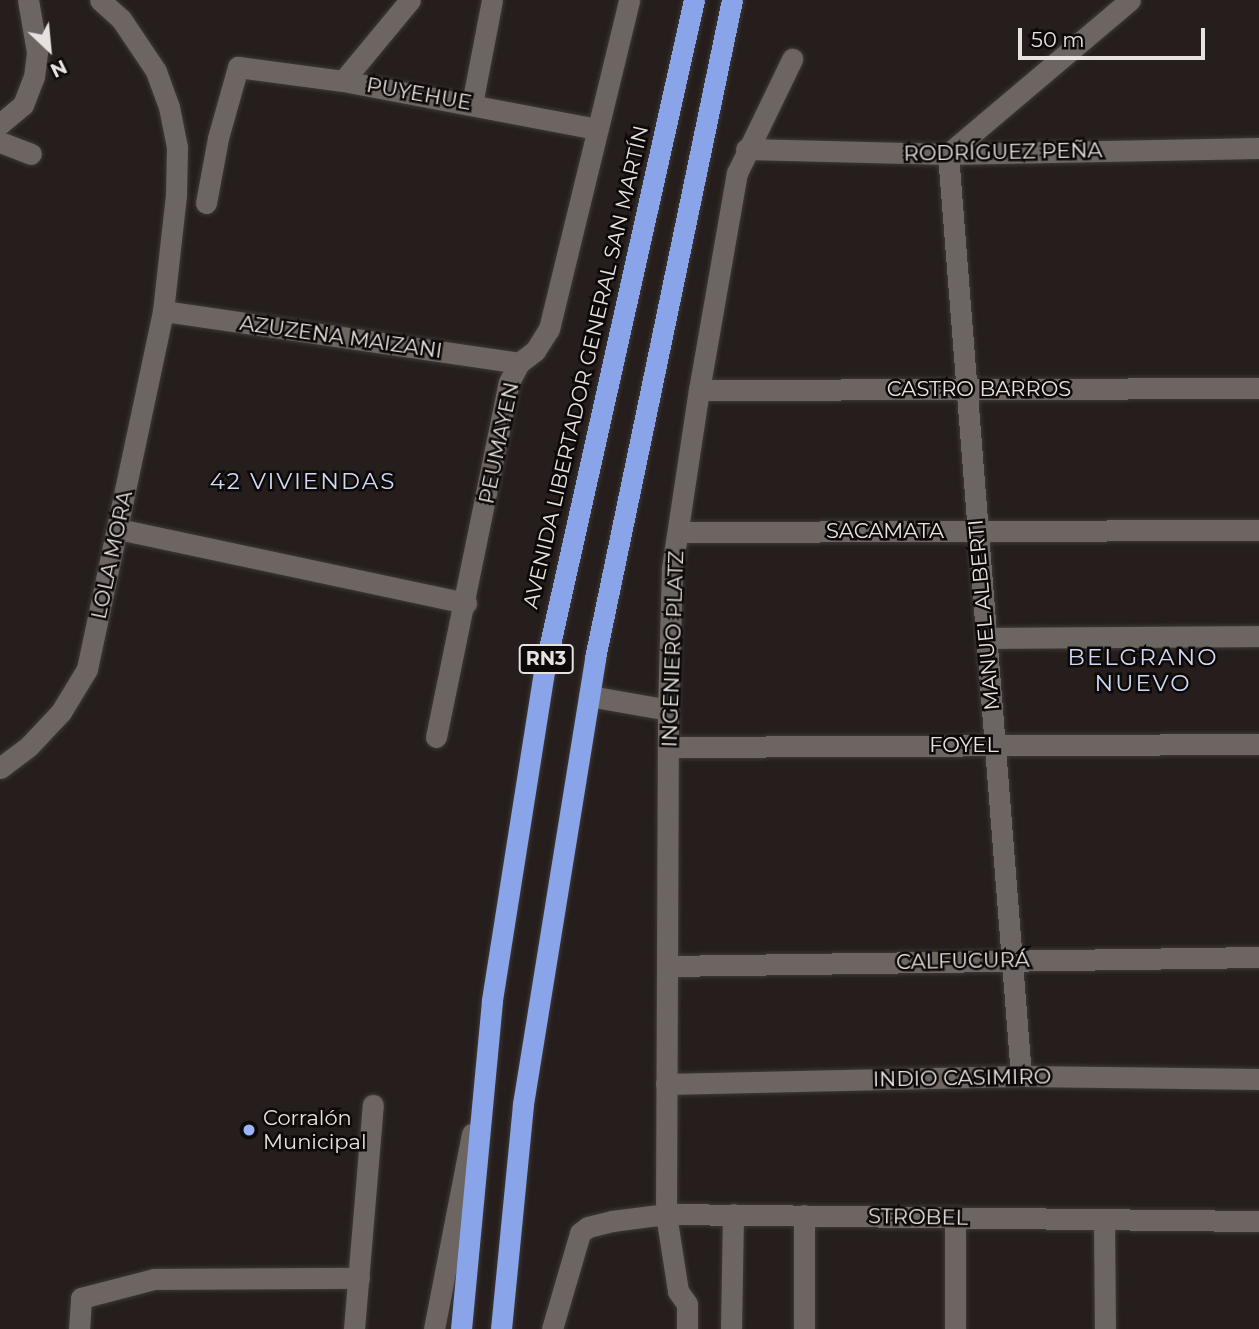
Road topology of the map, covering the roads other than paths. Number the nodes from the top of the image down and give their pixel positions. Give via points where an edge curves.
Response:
1 (28, 0) edge
2 (100, 0) edge
3 (410, 0) edge
4 (492, 0) edge
5 (629, 0) edge
6 (694, 0) edge
7 (732, 0) edge
8 (1130, 0) edge
9 (792, 59) dead end
10 (343, 80) junction
11 (472, 104) junction
12 (0, 124) edge
13 (598, 129) junction
14 (0, 142) edge
15 (1259, 148) edge
16 (746, 149) junction
17 (31, 154) dead end
18 (948, 154) junction
19 (206, 203) dead end
20 (163, 311) junction
21 (519, 363) junction
22 (1259, 388) edge
23 (966, 389) junction
24 (699, 390) junction
25 (118, 529) junction
26 (978, 530) junction
27 (1259, 530) edge
28 (678, 531) junction
29 (466, 603) junction
30 (1259, 636) edge
31 (986, 638) junction
32 (589, 696) junction
33 (667, 710) junction
34 (436, 737) dead end
35 (1259, 744) edge
36 (995, 745) junction
37 (668, 747) junction
38 (0, 768) edge
39 (1259, 957) edge
40 (1012, 960) junction
41 (667, 966) junction
42 (484, 1070) junction
43 (1021, 1076) junction
44 (1259, 1079) edge
45 (666, 1084) junction
46 (373, 1105) dead end
47 (666, 1214) junction
48 (733, 1214) junction
49 (804, 1215) junction
50 (955, 1217) junction
51 (1104, 1219) junction
52 (1259, 1221) edge
53 (359, 1278) junction
54 (79, 1329) edge
55 (354, 1329) edge
56 (434, 1329) edge
57 (461, 1329) edge
58 (501, 1329) edge
59 (552, 1329) edge
60 (687, 1329) edge
61 (731, 1329) edge
62 (804, 1329) edge
63 (956, 1329) edge
64 (1105, 1329) edge

1 - 12 street via 37,52 34,77 23,105
2 - 20 street, LOLA MORA via 121,19 156,71 169,107 177,147 176,195
3 - 10 street
4 - 11 street
5 - 13 street, PEUMAYEN
6 - 42 highway, AVENIDA LIBERTADOR GENERAL SAN MARTÍN / RN3 via 544,671
7 - 32 highway, RN3
8 - 18 street
9 - 16 street, INGENIERO PLATZ
10 - 11 street, PUYEHUE
10 - 19 street, PUYEHUE via 238,68
11 - 13 street, PUYEHUE
13 - 21 street, PEUMAYEN via 549,329 535,351
14 - 17 street
15 - 18 street, RODRÍGUEZ PEÑA
16 - 18 street, RODRÍGUEZ PEÑA
16 - 24 street, INGENIERO PLATZ via 737,173
18 - 23 street, MANUEL ALBERTI
20 - 21 street, AZUZENA MAIZANI
20 - 25 street, LOLA MORA
21 - 29 street, PEUMAYEN via 509,382
22 - 23 street, CASTRO BARROS
23 - 24 street, CASTRO BARROS
23 - 26 street, MANUEL ALBERTI
24 - 28 street, INGENIERO PLATZ
25 - 29 street
25 - 38 street, LOLA MORA via 87,669 61,712
26 - 27 street, SACAMATA
26 - 28 street, SACAMATA
26 - 31 street, MANUEL ALBERTI
28 - 33 street, INGENIERO PLATZ
29 - 34 street, PEUMAYEN
30 - 31 street
31 - 36 street, MANUEL ALBERTI
32 - 33 street
32 - 58 highway, RN3 via 523,1104
33 - 37 street, INGENIERO PLATZ
35 - 36 street, FOYEL
36 - 37 street, FOYEL
36 - 40 street, MANUEL ALBERTI
37 - 41 street, INGENIERO PLATZ
39 - 40 street, CALFUCURÁ
40 - 41 street, CALFUCURÁ
40 - 43 street, MANUEL ALBERTI
41 - 45 street, INGENIERO PLATZ
42 - 56 street
42 - 57 highway, AVENIDA LIBERTADOR GENERAL SAN MARTÍN / RN3
43 - 44 street, INDIO CASIMIRO
43 - 45 street, INDIO CASIMIRO
45 - 47 street, INGENIERO PLATZ
46 - 53 street
47 - 48 street, STROBEL
47 - 59 street, STROBEL via 612,1221 580,1233
47 - 60 street, INGENIERO PLATZ via 678,1291 687,1304
48 - 49 street, STROBEL
48 - 61 street
49 - 50 street, STROBEL
49 - 62 street
50 - 51 street, STROBEL
50 - 63 street
51 - 52 street, STROBEL
51 - 64 street
53 - 54 street via 154,1279 81,1298
53 - 55 street

